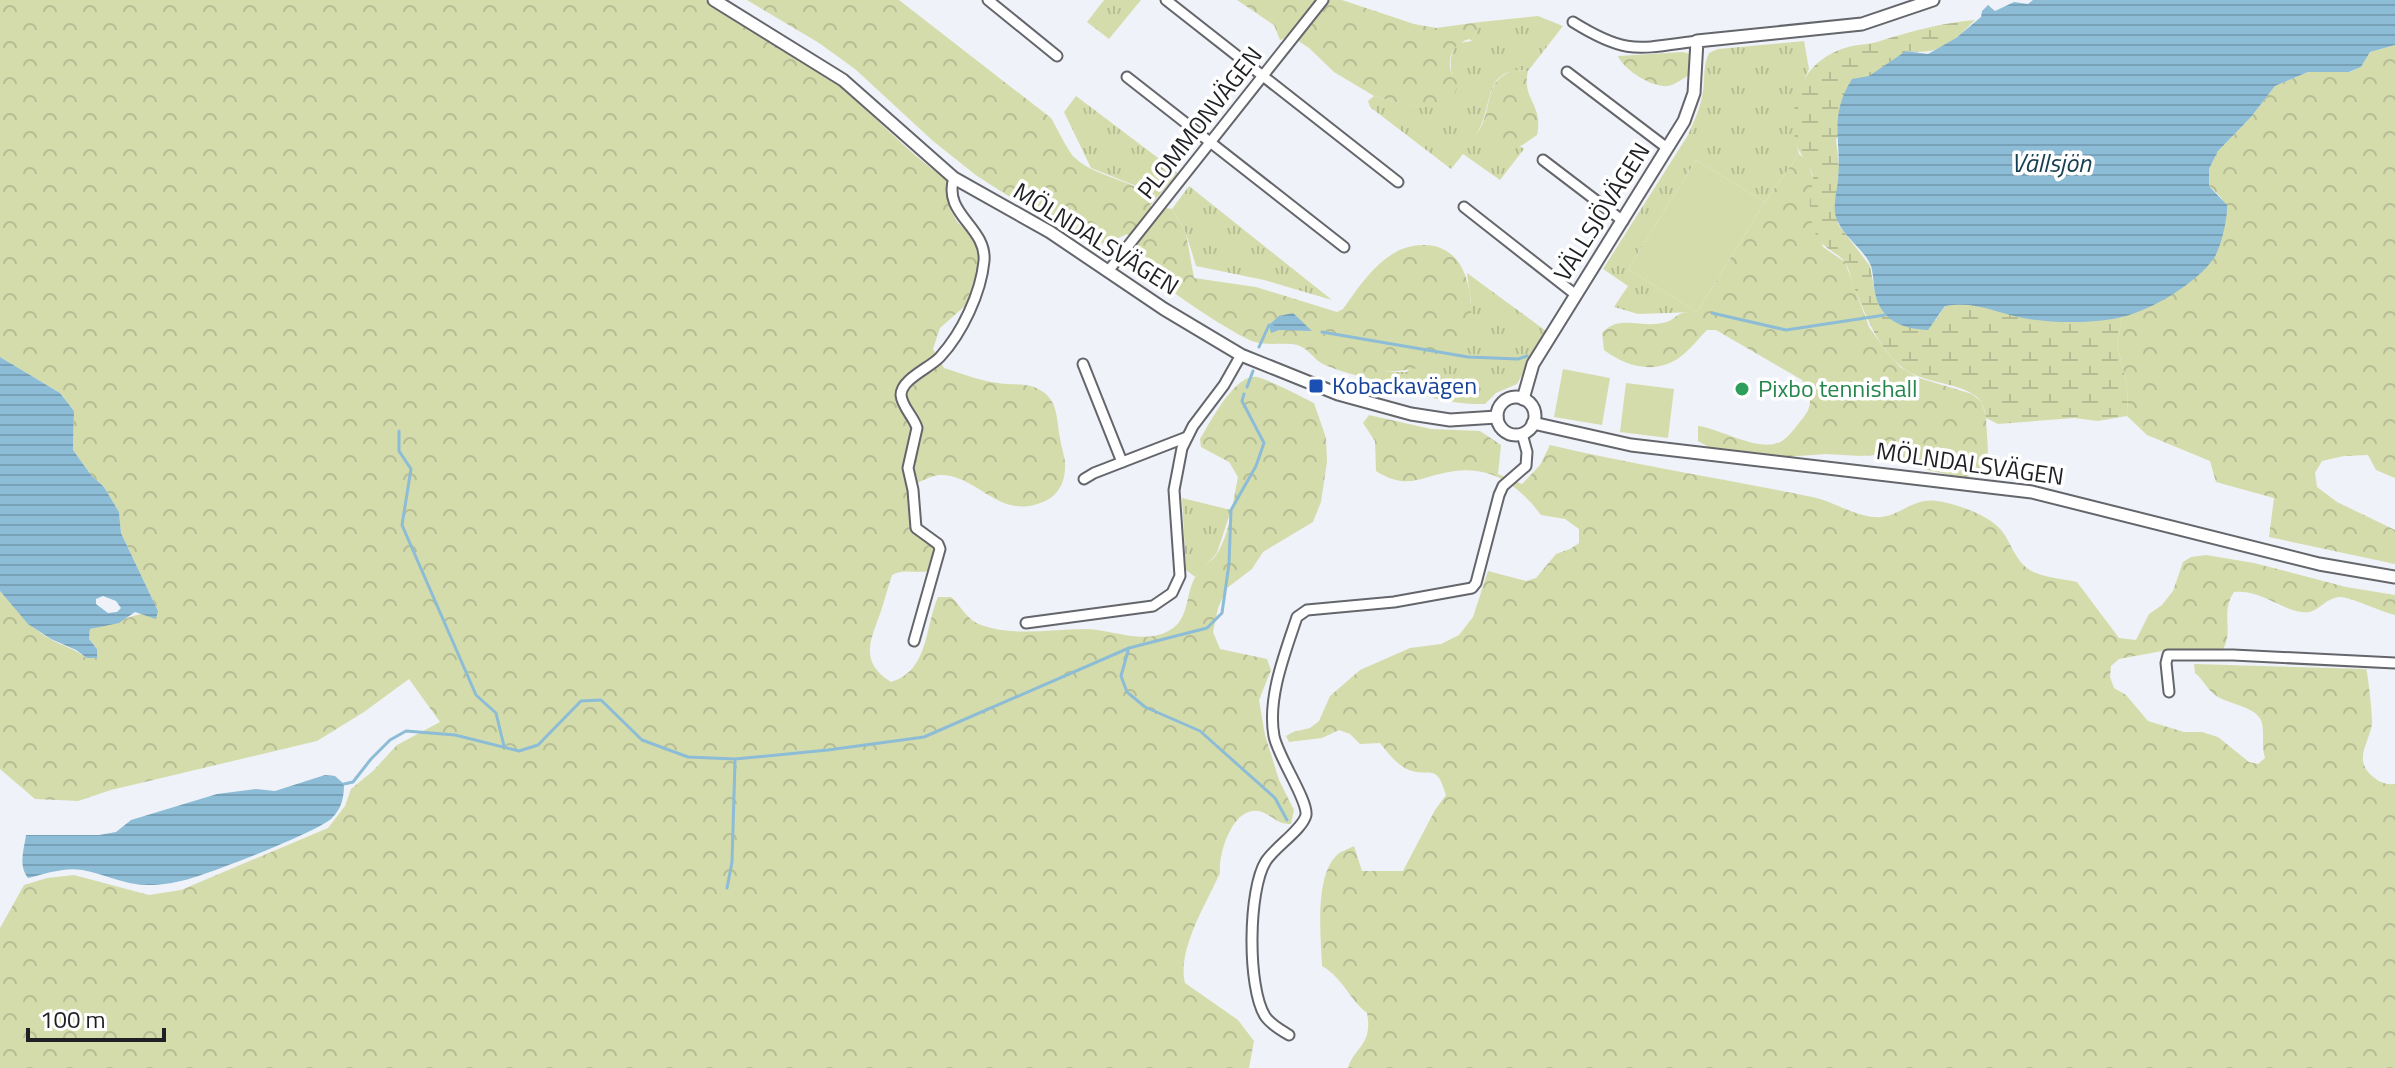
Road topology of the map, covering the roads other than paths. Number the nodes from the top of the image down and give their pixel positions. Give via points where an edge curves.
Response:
1 (714, 0) edge
2 (988, 0) edge
3 (1166, 0) edge
4 (1323, 0) edge
5 (1933, 0) edge
6 (1573, 22) dead end
7 (1697, 41) junction
8 (1057, 56) dead end
9 (1567, 72) dead end
10 (1262, 75) junction
11 (1127, 77) dead end
12 (1210, 142) junction
13 (1667, 148) junction
14 (1543, 160) dead end
15 (954, 178) junction
16 (1398, 182) dead end
17 (1464, 207) dead end
18 (1623, 221) junction
19 (1344, 247) dead end
20 (1109, 270) junction
21 (1576, 295) junction
22 (1241, 355) junction
23 (1083, 364) dead end
24 (1523, 399) junction
25 (1497, 417) junction
26 (1533, 423) junction
27 (1522, 434) junction
28 (1187, 437) junction
29 (1122, 462) junction
30 (1084, 479) dead end
31 (2395, 577) edge
32 (1026, 623) dead end
33 (914, 641) dead end
34 (2395, 663) edge
35 (2169, 692) dead end
36 (1289, 1035) dead end

1 - 15 street, MÖLNDALSVÄGEN via 843,80
2 - 8 street
3 - 10 street
4 - 10 street, PLOMMONVÄGEN
5 - 7 street via 1862,24
6 - 7 street via 1625,47
7 - 13 street, VÄLLSJÖVÄGEN via 1691,107
9 - 13 street
10 - 12 street, PLOMMONVÄGEN
10 - 16 street
11 - 12 street
12 - 19 street
12 - 20 street, PLOMMONVÄGEN
13 - 18 street, VÄLLSJÖVÄGEN
14 - 18 street
15 - 20 street, MÖLNDALSVÄGEN
15 - 33 street via 954,202 981,242 984,263 956,334 941,356 901,392 917,428 908,468 916,528 940,549
17 - 21 street
18 - 21 street, VÄLLSJÖVÄGEN
20 - 22 street, MÖLNDALSVÄGEN
21 - 24 street, VÄLLSJÖVÄGEN via 1533,364
22 - 25 street, MÖLNDALSVÄGEN via 1353,400 1450,420
22 - 28 street
23 - 29 street
24 - 25 street via 1505,401
24 - 26 street via 1533,407
25 - 27 street via 1505,431
26 - 27 street
26 - 31 street, MÖLNDALSVÄGEN via 1631,445 2032,492 2319,564
27 - 36 street via 1526,466 1499,495 1472,588 1307,610 1297,617 1273,722 1306,814 1264,863 1254,903 1252,944 1262,1010
28 - 29 street
28 - 32 street via 1174,490 1180,565 1172,593 1153,606
29 - 30 street
34 - 35 street via 2168,655

